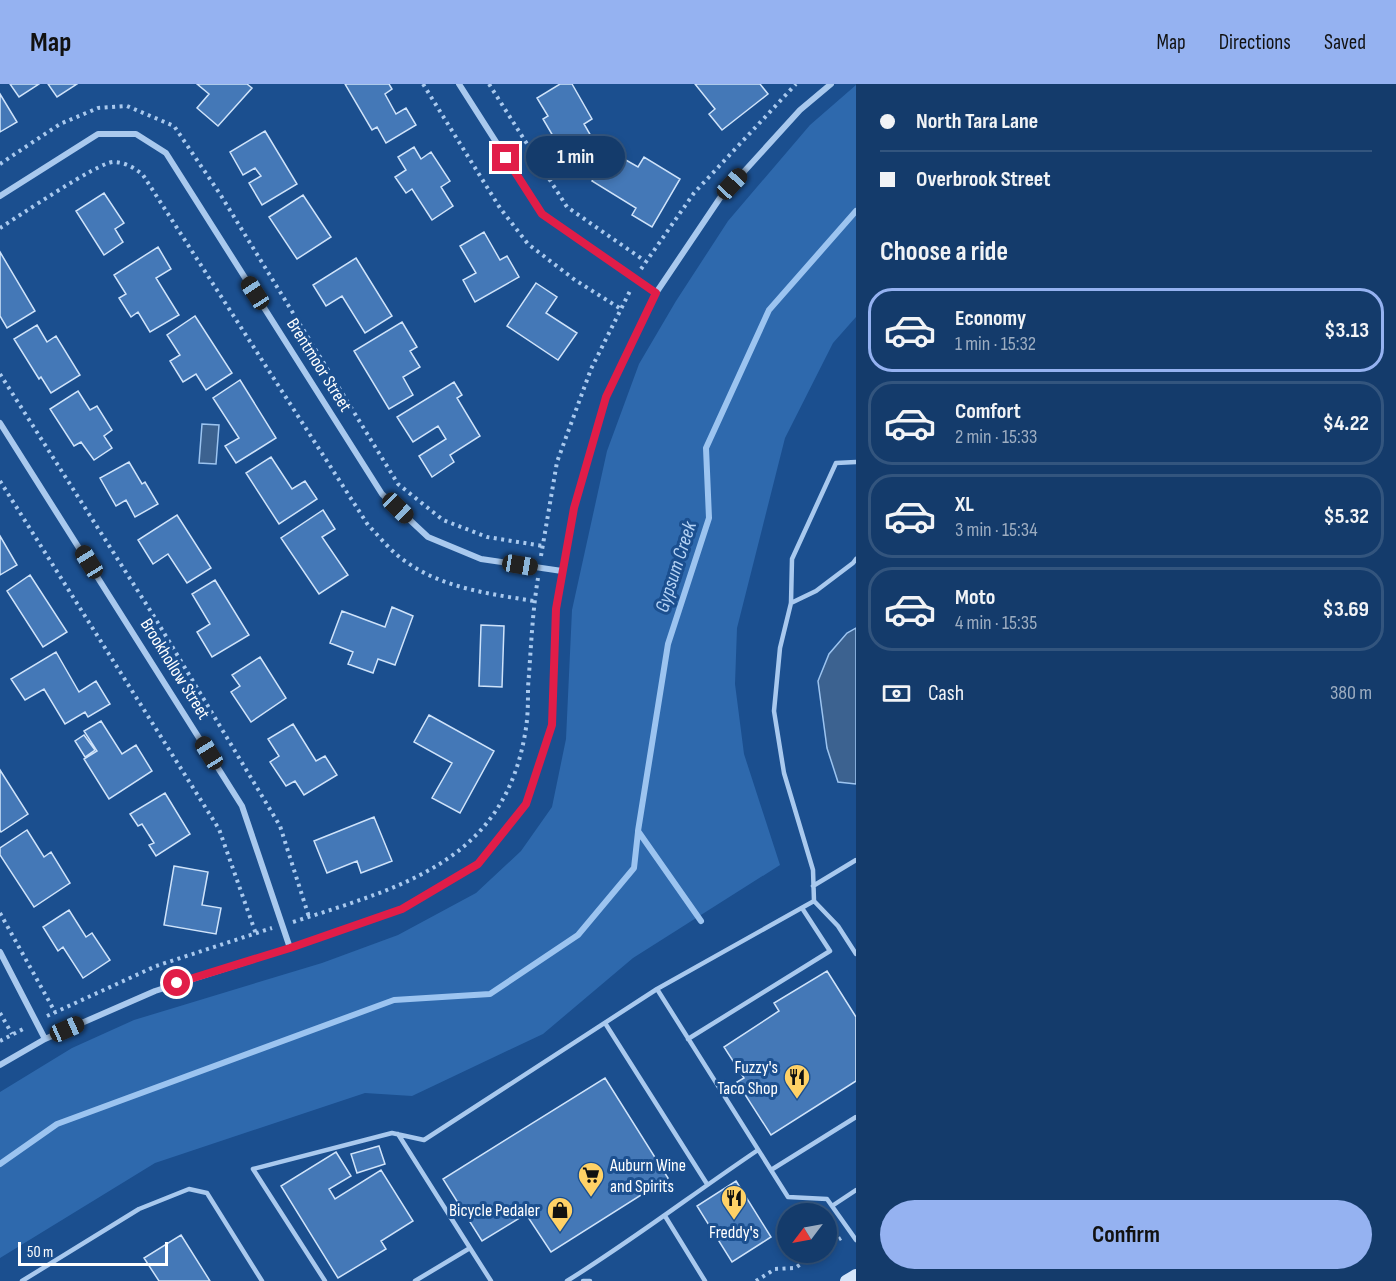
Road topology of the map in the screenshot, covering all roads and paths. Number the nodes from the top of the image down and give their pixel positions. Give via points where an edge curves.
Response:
1 (423, 84) edge
2 (459, 84) edge
3 (489, 84) edge
4 (796, 84) edge
5 (831, 84) edge
6 (0, 196) edge
7 (0, 228) edge
8 (645, 261) junction
9 (636, 279) junction
10 (656, 293) junction
11 (621, 309) junction
12 (0, 374) edge
13 (0, 423) edge
14 (856, 462) edge
15 (0, 481) edge
16 (856, 559) edge
17 (539, 568) junction
18 (562, 571) junction
19 (534, 601) junction
20 (791, 603) junction
21 (856, 861) edge
22 (813, 886) junction
23 (813, 901) junction
24 (802, 908) junction
25 (0, 913) edge
26 (309, 917) junction
27 (282, 925) junction
28 (256, 934) junction
29 (856, 940) edge
30 (850, 944) junction
31 (290, 948) junction
32 (0, 952) edge
33 (856, 954) edge
34 (657, 989) junction
35 (55, 1011) junction
36 (0, 1013) edge
37 (36, 1022) junction
38 (605, 1023) junction
39 (12, 1034) junction
40 (45, 1039) junction
41 (688, 1039) junction
42 (0, 1041) edge
43 (0, 1065) edge
44 (856, 1117) edge
45 (398, 1134) junction
46 (758, 1150) junction
47 (771, 1170) junction
48 (707, 1184) junction
49 (856, 1191) edge
50 (830, 1203) edge
51 (837, 1203) edge
52 (837, 1213) edge
53 (665, 1216) junction
54 (856, 1240) edge
55 (470, 1248) junction
56 (802, 1263) edge
57 (856, 1275) edge
58 (704, 1279) edge
59 (22, 1281) edge
60 (262, 1281) edge
61 (325, 1281) edge
62 (415, 1281) edge
63 (491, 1281) edge
64 (567, 1281) edge
65 (583, 1281) edge
66 (590, 1281) edge
67 (697, 1281) edge
68 (756, 1281) edge
69 (846, 1281) edge

1 - 11 path via 500,208 528,244
2 - 9 street via 542,214
3 - 8 path via 567,207
4 - 8 path via 694,193
5 - 10 street via 800,110 720,198
6 - 17 street, Brentmoor Street via 98,134 136,134 166,153 382,494 428,537 481,558
7 - 19 path via 93,170 112,162 131,166 143,175 368,525 404,561 426,574 492,594
8 - 9 path
9 - 10 street
9 - 11 path
10 - 18 street via 606,397 574,508
11 - 17 path via 591,369 557,462
12 - 26 path via 155,618 280,826
13 - 27 street, Brookhollow Street via 243,806
14 - 20 lane via 836,463 792,558
15 - 28 path via 219,829
16 - 20 lane via 816,591
17 - 18 street, Brentmoor Street
17 - 19 path
18 - 31 street via 556,609 552,725 526,804 478,864 402,909
19 - 26 path via 526,729 514,776 493,817 461,850 420,876
20 - 22 lane via 780,648 774,711 784,773 813,870
21 - 22 lane
22 - 23 lane
23 - 24 lane
23 - 30 lane
24 - 34 lane
24 - 41 lane via 830,951
25 - 35 path
26 - 27 path
27 - 28 path
27 - 31 street, Brookhollow Street
28 - 35 path via 156,966
29 - 30 lane
30 - 33 lane
31 - 40 street via 155,990
32 - 37 street
34 - 38 lane
34 - 41 lane
35 - 37 path
36 - 39 path
37 - 39 path
37 - 40 street
38 - 45 lane via 424,1140
38 - 48 lane
39 - 42 path
40 - 43 street
41 - 46 lane
44 - 47 lane
45 - 55 lane
45 - 61 lane via 253,1169
46 - 47 lane
46 - 48 lane
47 - 50 lane via 788,1197 827,1199
48 - 53 lane
49 - 51 lane
52 - 54 lane
53 - 58 lane
53 - 64 lane
55 - 62 lane
55 - 63 lane
56 - 68 path via 795,1268 775,1269
57 - 69 main road
58 - 67 lane
59 - 60 lane via 139,1209 189,1189 207,1193
65 - 66 lane

